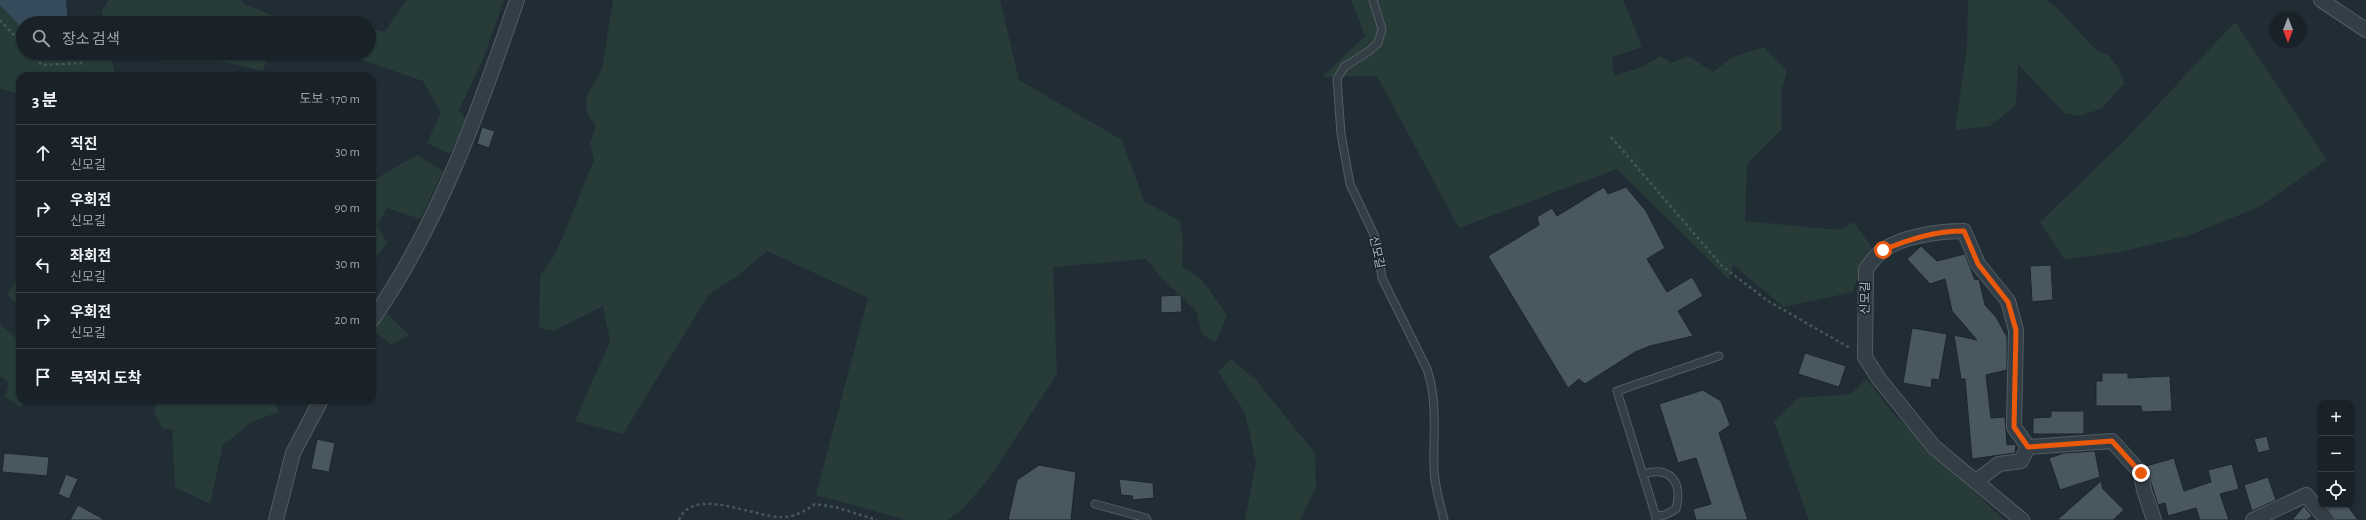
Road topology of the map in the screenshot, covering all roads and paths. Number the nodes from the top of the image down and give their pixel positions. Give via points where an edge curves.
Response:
1 (517, 0) edge
2 (1373, 0) edge
3 (2321, 0) edge
4 (0, 20) edge
5 (2366, 30) edge
6 (16, 37) edge
7 (38, 60) edge
8 (82, 60) edge
9 (1611, 137) dead end
10 (376, 313) edge
11 (1719, 356) dead end
12 (1865, 357) junction
13 (319, 404) edge
14 (2028, 447) junction
15 (1642, 474) junction
16 (1976, 481) junction
17 (1095, 504) dead end
18 (1656, 518) edge
19 (276, 520) edge
20 (679, 520) edge
21 (877, 520) edge
22 (1147, 520) edge
23 (1444, 520) edge
24 (2022, 520) edge
25 (2154, 520) edge
26 (2253, 520) edge
27 (2327, 520) edge

1 - 10 street via 482,103 426,228
2 - 23 lane, 신모길 via 1382,29 1378,43 1344,67 1337,79 1340,127 1350,184 1376,239 1382,278 1427,369 1432,385 1435,408 1434,470
3 - 5 street
4 - 6 path
7 - 8 path via 42,64 81,63
9 - 12 path via 1722,266 1768,301
11 - 15 lane via 1617,391
12 - 14 street, 신모길 via 1866,269 1883,250 1911,238 1945,231 1964,231 1978,264 2008,302 2016,330 2014,427
12 - 16 street via 1879,379 1934,447
13 - 19 street via 293,453
14 - 16 street via 2021,461 1999,464
14 - 25 street via 2112,441 2141,473
15 - 18 lane
15 - 18 lane via 1656,470 1665,472 1673,478 1678,499 1676,509
16 - 24 street
17 - 22 lane
20 - 21 path via 685,509 700,503 781,517 799,514 815,504 835,507
26 - 27 street via 2306,495

